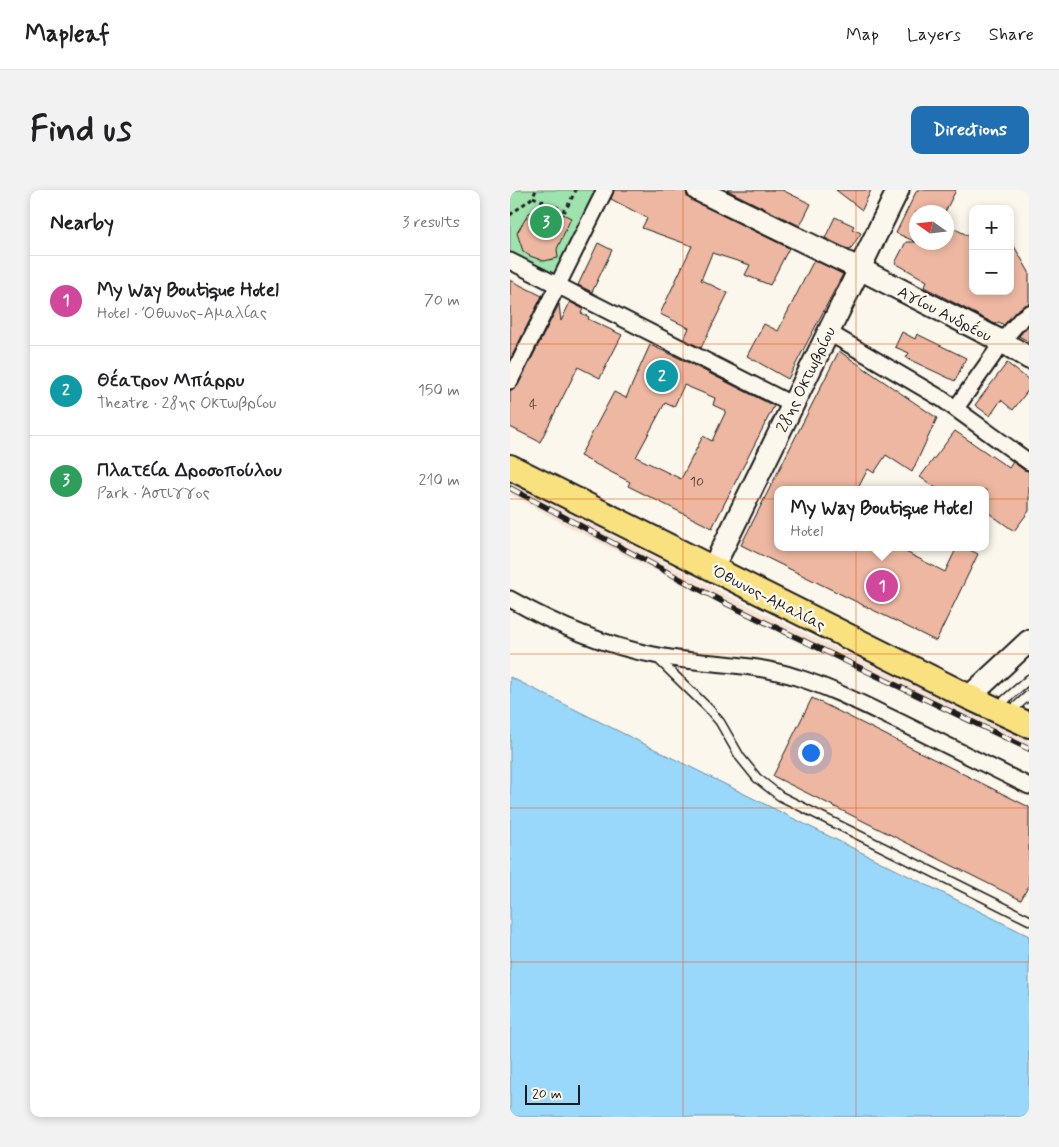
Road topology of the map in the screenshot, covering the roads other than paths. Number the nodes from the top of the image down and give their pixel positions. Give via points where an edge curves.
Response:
1 (605, 190) edge
2 (698, 190) edge
3 (898, 190) edge
4 (519, 263) edge
5 (860, 269) junction
6 (557, 285) junction
7 (1029, 313) edge
8 (828, 332) junction
9 (1002, 342) junction
10 (1029, 358) edge
11 (510, 382) edge
12 (793, 405) junction
13 (956, 408) junction
14 (1029, 462) edge
15 (510, 467) edge
16 (713, 568) junction
17 (510, 599) edge
18 (1029, 641) edge
19 (654, 656) junction
20 (1029, 679) edge
21 (1029, 695) edge
22 (969, 697) junction
23 (1001, 712) junction
24 (1029, 725) edge
25 (1029, 786) edge
26 (1029, 920) edge

1 - 6 street
2 - 5 main road, Αγίου Ανδρέου
3 - 5 main road, 28ης Οκτωβρίου
4 - 6 street
5 - 8 main road, 28ης Οκτωβρίου
5 - 9 main road, Αγίου Ανδρέου
6 - 11 street
6 - 12 street
7 - 9 street
8 - 12 main road, 28ης Οκτωβρίου
8 - 13 street
9 - 10 main road, Αγίου Ανδρέου
9 - 13 street
12 - 16 main road, 28ης Οκτωβρίου
13 - 14 street
15 - 16 main road, Όθωνος-Αμαλίας
16 - 22 main road, Όθωνος-Αμαλίας
17 - 19 street via 588,637
18 - 22 main road
19 - 25 street via 794,676 833,690
19 - 26 lane via 720,722 756,778 780,796
20 - 23 lane
21 - 23 lane
22 - 23 main road, Όθωνος-Αμαλίας
23 - 24 main road, Όθωνος-Αμαλίας

